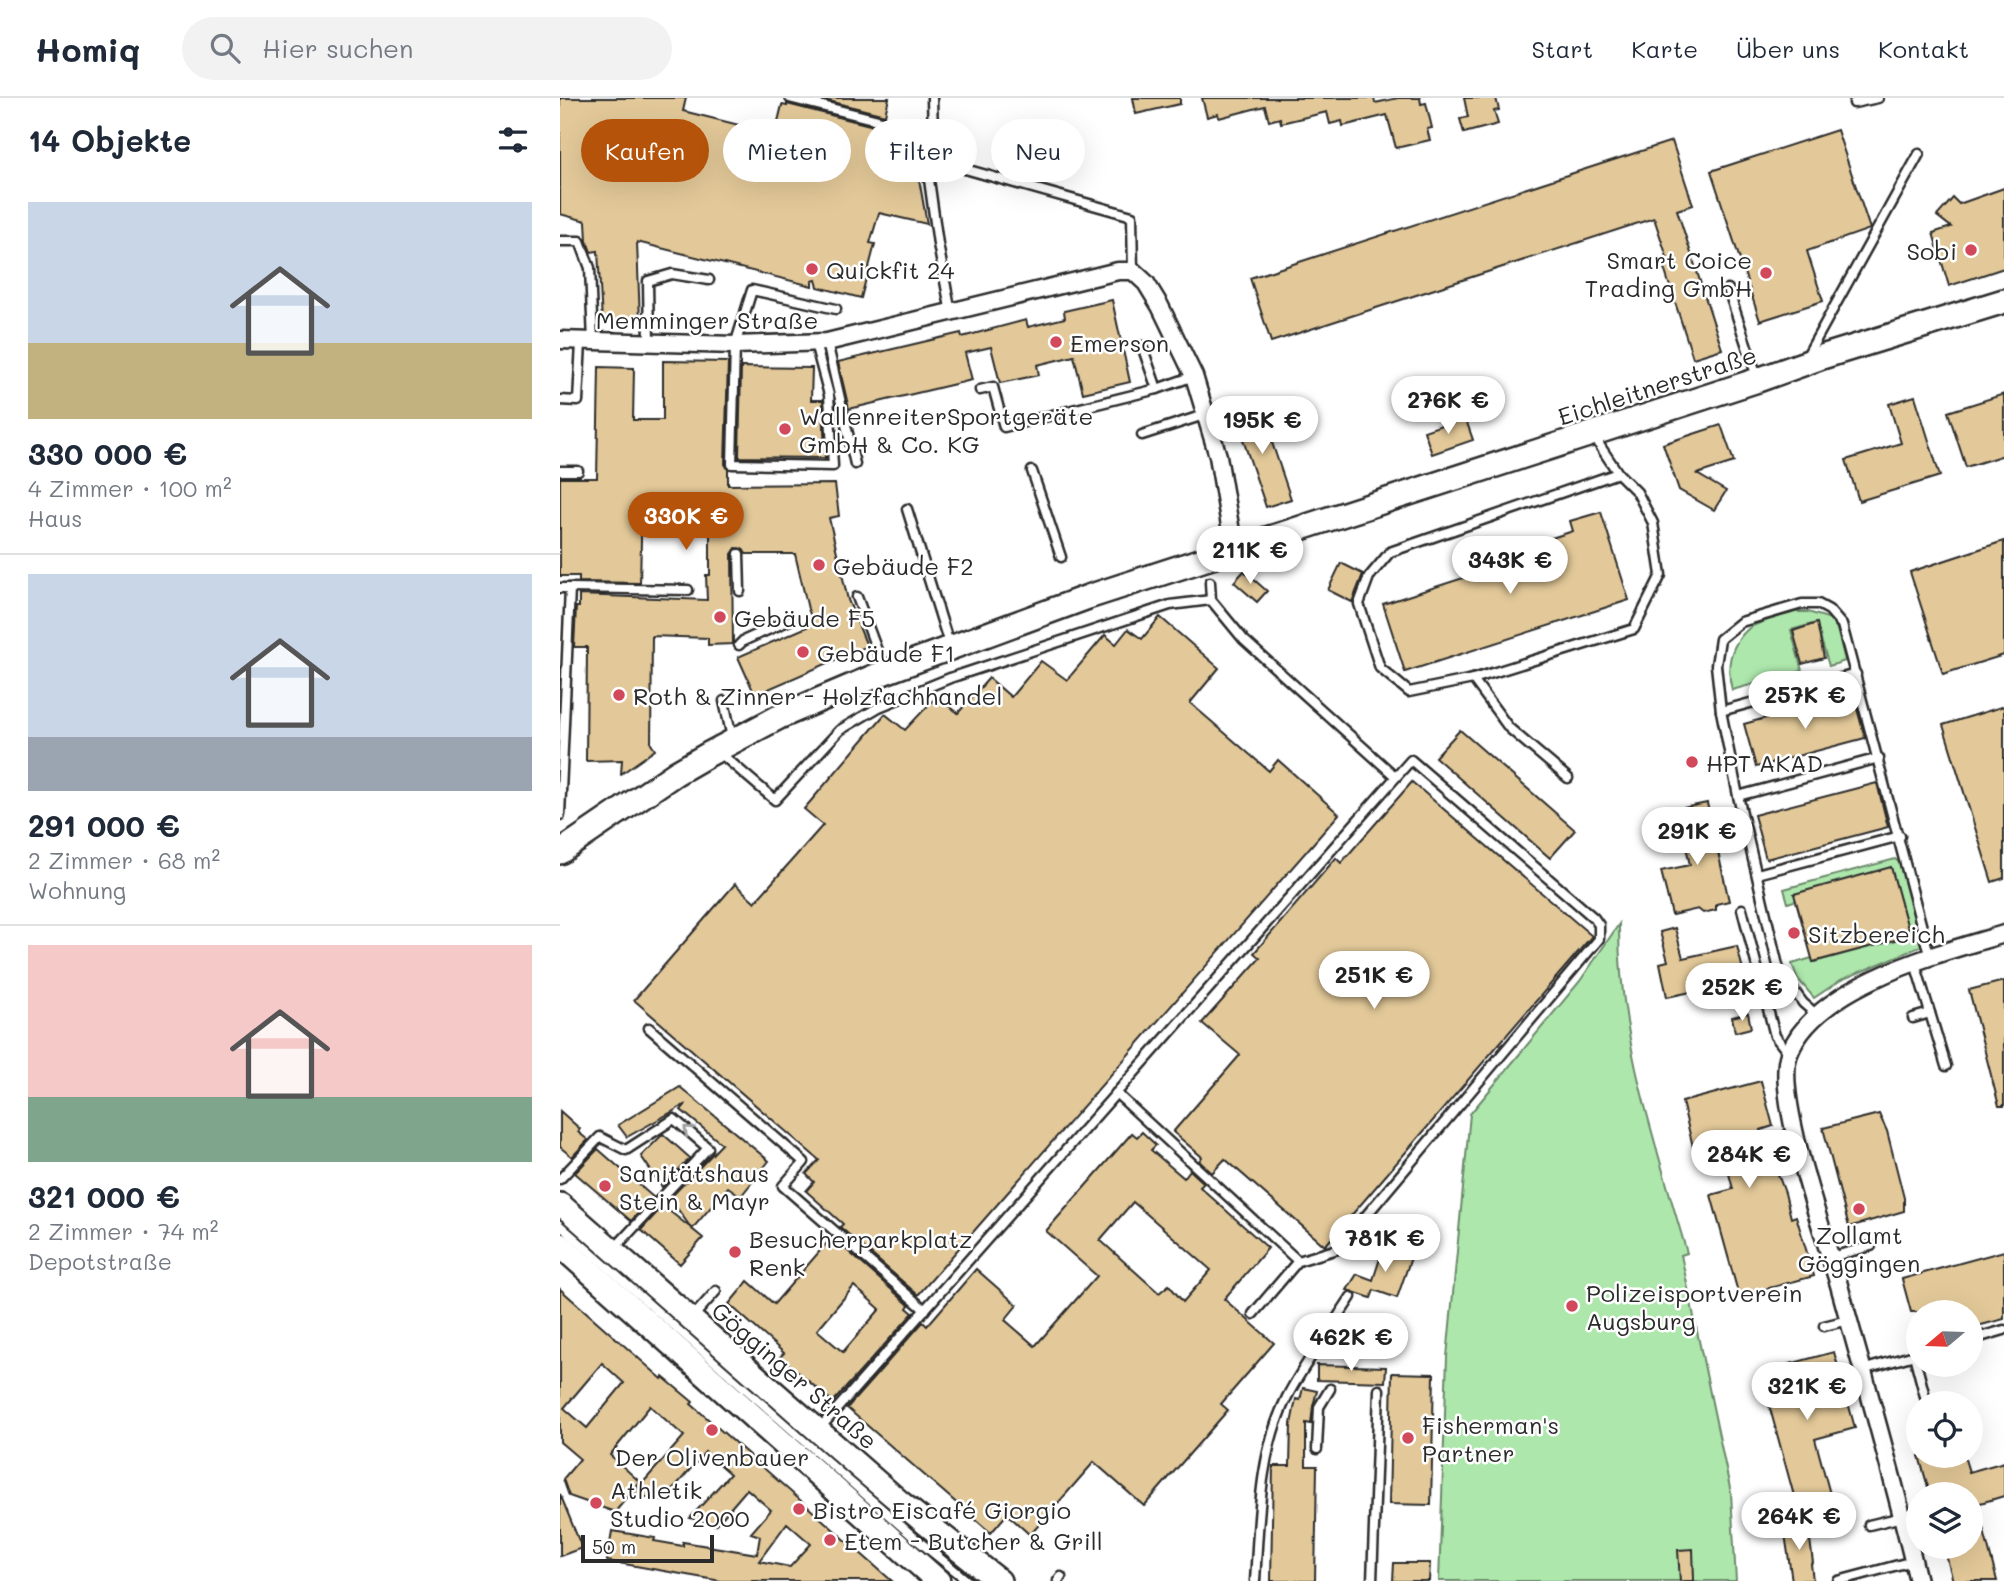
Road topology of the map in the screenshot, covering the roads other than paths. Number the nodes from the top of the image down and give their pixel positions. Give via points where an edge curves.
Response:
1 (790, 98) edge
2 (932, 98) edge
3 (1878, 98) edge
4 (1854, 103) dead end
5 (873, 119) edge
6 (933, 119) edge
7 (1919, 154) dead end
8 (977, 172) edge
9 (929, 182) edge
10 (560, 241) edge
11 (1133, 271) junction
12 (709, 280) dead end
13 (1728, 289) dead end
14 (2004, 301) edge
15 (836, 309) dead end
16 (951, 313) junction
17 (560, 340) edge
18 (587, 342) junction
19 (649, 343) junction
20 (821, 343) junction
21 (735, 345) junction
22 (1142, 346) dead end
23 (1803, 364) junction
24 (1194, 376) junction
25 (1758, 380) junction
26 (1157, 389) junction
27 (980, 390) dead end
28 (560, 400) edge
29 (1207, 414) junction
30 (1595, 433) junction
31 (1142, 435) dead end
32 (855, 464) dead end
33 (560, 471) edge
34 (578, 471) dead end
35 (1032, 471) dead end
36 (1618, 473) junction
37 (907, 509) dead end
38 (1234, 549) junction
39 (739, 554) dead end
40 (1060, 557) dead end
41 (1210, 582) dead end
42 (560, 588) edge
43 (570, 588) junction
44 (688, 590) dead end
45 (740, 591) dead end
46 (856, 597) dead end
47 (1211, 600) junction
48 (792, 619) dead end
49 (739, 645) dead end
50 (950, 647) junction
51 (885, 672) junction
52 (1856, 674) junction
53 (1473, 679) junction
54 (724, 701) dead end
55 (1721, 711) junction
56 (725, 745) junction
57 (1879, 758) junction
58 (1396, 777) junction
59 (1567, 778) dead end
60 (1738, 796) junction
61 (561, 815) edge
62 (1900, 836) junction
63 (560, 852) edge
64 (1757, 874) junction
65 (1742, 909) dead end
66 (2004, 934) edge
67 (1922, 960) junction
68 (1930, 1013) junction
69 (1817, 1015) junction
70 (1913, 1018) dead end
71 (649, 1028) dead end
72 (1789, 1054) junction
73 (1947, 1066) dead end
74 (1116, 1093) junction
75 (560, 1179) edge
76 (560, 1205) edge
77 (560, 1225) edge
78 (560, 1245) edge
79 (1871, 1247) dead end
80 (613, 1250) junction
81 (1831, 1257) junction
82 (1298, 1261) junction
83 (716, 1291) dead end
84 (1351, 1297) dead end
85 (925, 1310) junction
86 (1253, 1314) dead end
87 (690, 1320) junction
88 (1848, 1320) junction
89 (1824, 1326) dead end
90 (2004, 1330) edge
91 (1983, 1336) edge
92 (1906, 1358) edge
93 (1862, 1370) junction
94 (1330, 1389) dead end
95 (1379, 1390) dead end
96 (818, 1430) junction
97 (1317, 1449) dead end
98 (1902, 1517) junction
99 (1869, 1525) dead end
100 (1374, 1532) junction
101 (1385, 1532) dead end
102 (1913, 1561) junction
103 (938, 1581) edge
104 (968, 1581) edge
105 (999, 1581) edge
106 (1255, 1581) edge
107 (1372, 1581) edge
108 (1838, 1581) edge
109 (1918, 1581) edge

1 - 5 lane
2 - 6 lane
3 - 4 lane
7 - 23 lane
8 - 11 lane via 1132,216
9 - 16 lane
10 - 18 lane via 580,241 590,268
11 - 16 street, Memminger Straße
11 - 24 street via 1160,306
12 - 19 lane via 672,274 648,281
13 - 25 lane
14 - 23 main road, Eichleitnerstraße
15 - 21 lane via 752,290
16 - 20 street, Memminger Straße
17 - 18 street, Memminger Straße
18 - 19 street, Memminger Straße
18 - 28 lane via 579,401
19 - 21 street, Memminger Straße
20 - 21 street, Memminger Straße
20 - 21 lane via 833,466 732,464
20 - 32 lane
22 - 26 lane
23 - 25 main road, Eichleitnerstraße
24 - 26 lane
24 - 29 street
25 - 30 main road, Eichleitnerstraße
26 - 27 lane via 1004,428 992,387
29 - 31 lane
29 - 38 street
30 - 36 lane
30 - 38 main road, Eichleitnerstraße
33 - 34 lane
35 - 40 lane
36 - 53 lane via 1637,492 1653,523 1661,575 1634,629
36 - 53 lane via 1390,552 1369,577 1359,604 1380,668 1409,692
37 - 50 lane
38 - 50 main road, Eichleitnerstraße
39 - 45 lane
41 - 47 lane
42 - 43 lane
43 - 44 lane
43 - 61 lane
46 - 51 lane
47 - 56 lane via 1157,610 950,678 879,708 840,730 775,800 729,762
47 - 58 lane via 1244,640
48 - 49 lane
50 - 51 main road, Eichleitnerstraße
51 - 56 main road, Eichleitnerstraße
52 - 55 lane
52 - 55 lane via 1842,625 1818,604 1802,604 1741,622 1720,639 1716,666
52 - 57 lane
53 - 59 lane via 1509,728
54 - 56 lane
55 - 60 lane
56 - 63 main road, Eichleitnerstraße
57 - 60 lane
57 - 62 lane
58 - 74 lane
58 - 82 lane via 1411,760 1594,918 1599,939 1338,1249
60 - 64 lane
62 - 64 lane
62 - 67 lane
64 - 69 lane via 1779,970
65 - 72 lane via 1775,1036
66 - 67 street
67 - 68 lane
67 - 69 street via 1845,994
68 - 70 lane
68 - 73 lane
69 - 72 street
71 - 85 lane via 804,1162 783,1186
72 - 81 street via 1786,1094
74 - 82 lane
74 - 85 lane
80 -> 75 lane via 708,1148 674,1119 626,1150 600,1137
76 - 80 main road, Gögginger Straße
77 - 104 lane
78 - 103 main road
79 - 81 lane
80 - 87 main road, Gögginger Straße
81 - 88 street
82 - 86 lane
83 - 87 lane
84 - 106 lane via 1287,1398 1268,1449
85 - 96 lane
87 - 96 main road, Gögginger Straße
88 - 89 lane
88 - 93 street
90 - 91 lane
92 - 93 lane
93 - 98 street
94 - 97 lane via 1319,1407
95 - 100 lane via 1373,1435
96 - 105 main road, Gögginger Straße
98 - 99 lane
98 - 102 street
100 - 101 lane
100 - 107 lane
102 - 108 lane
102 - 109 street

